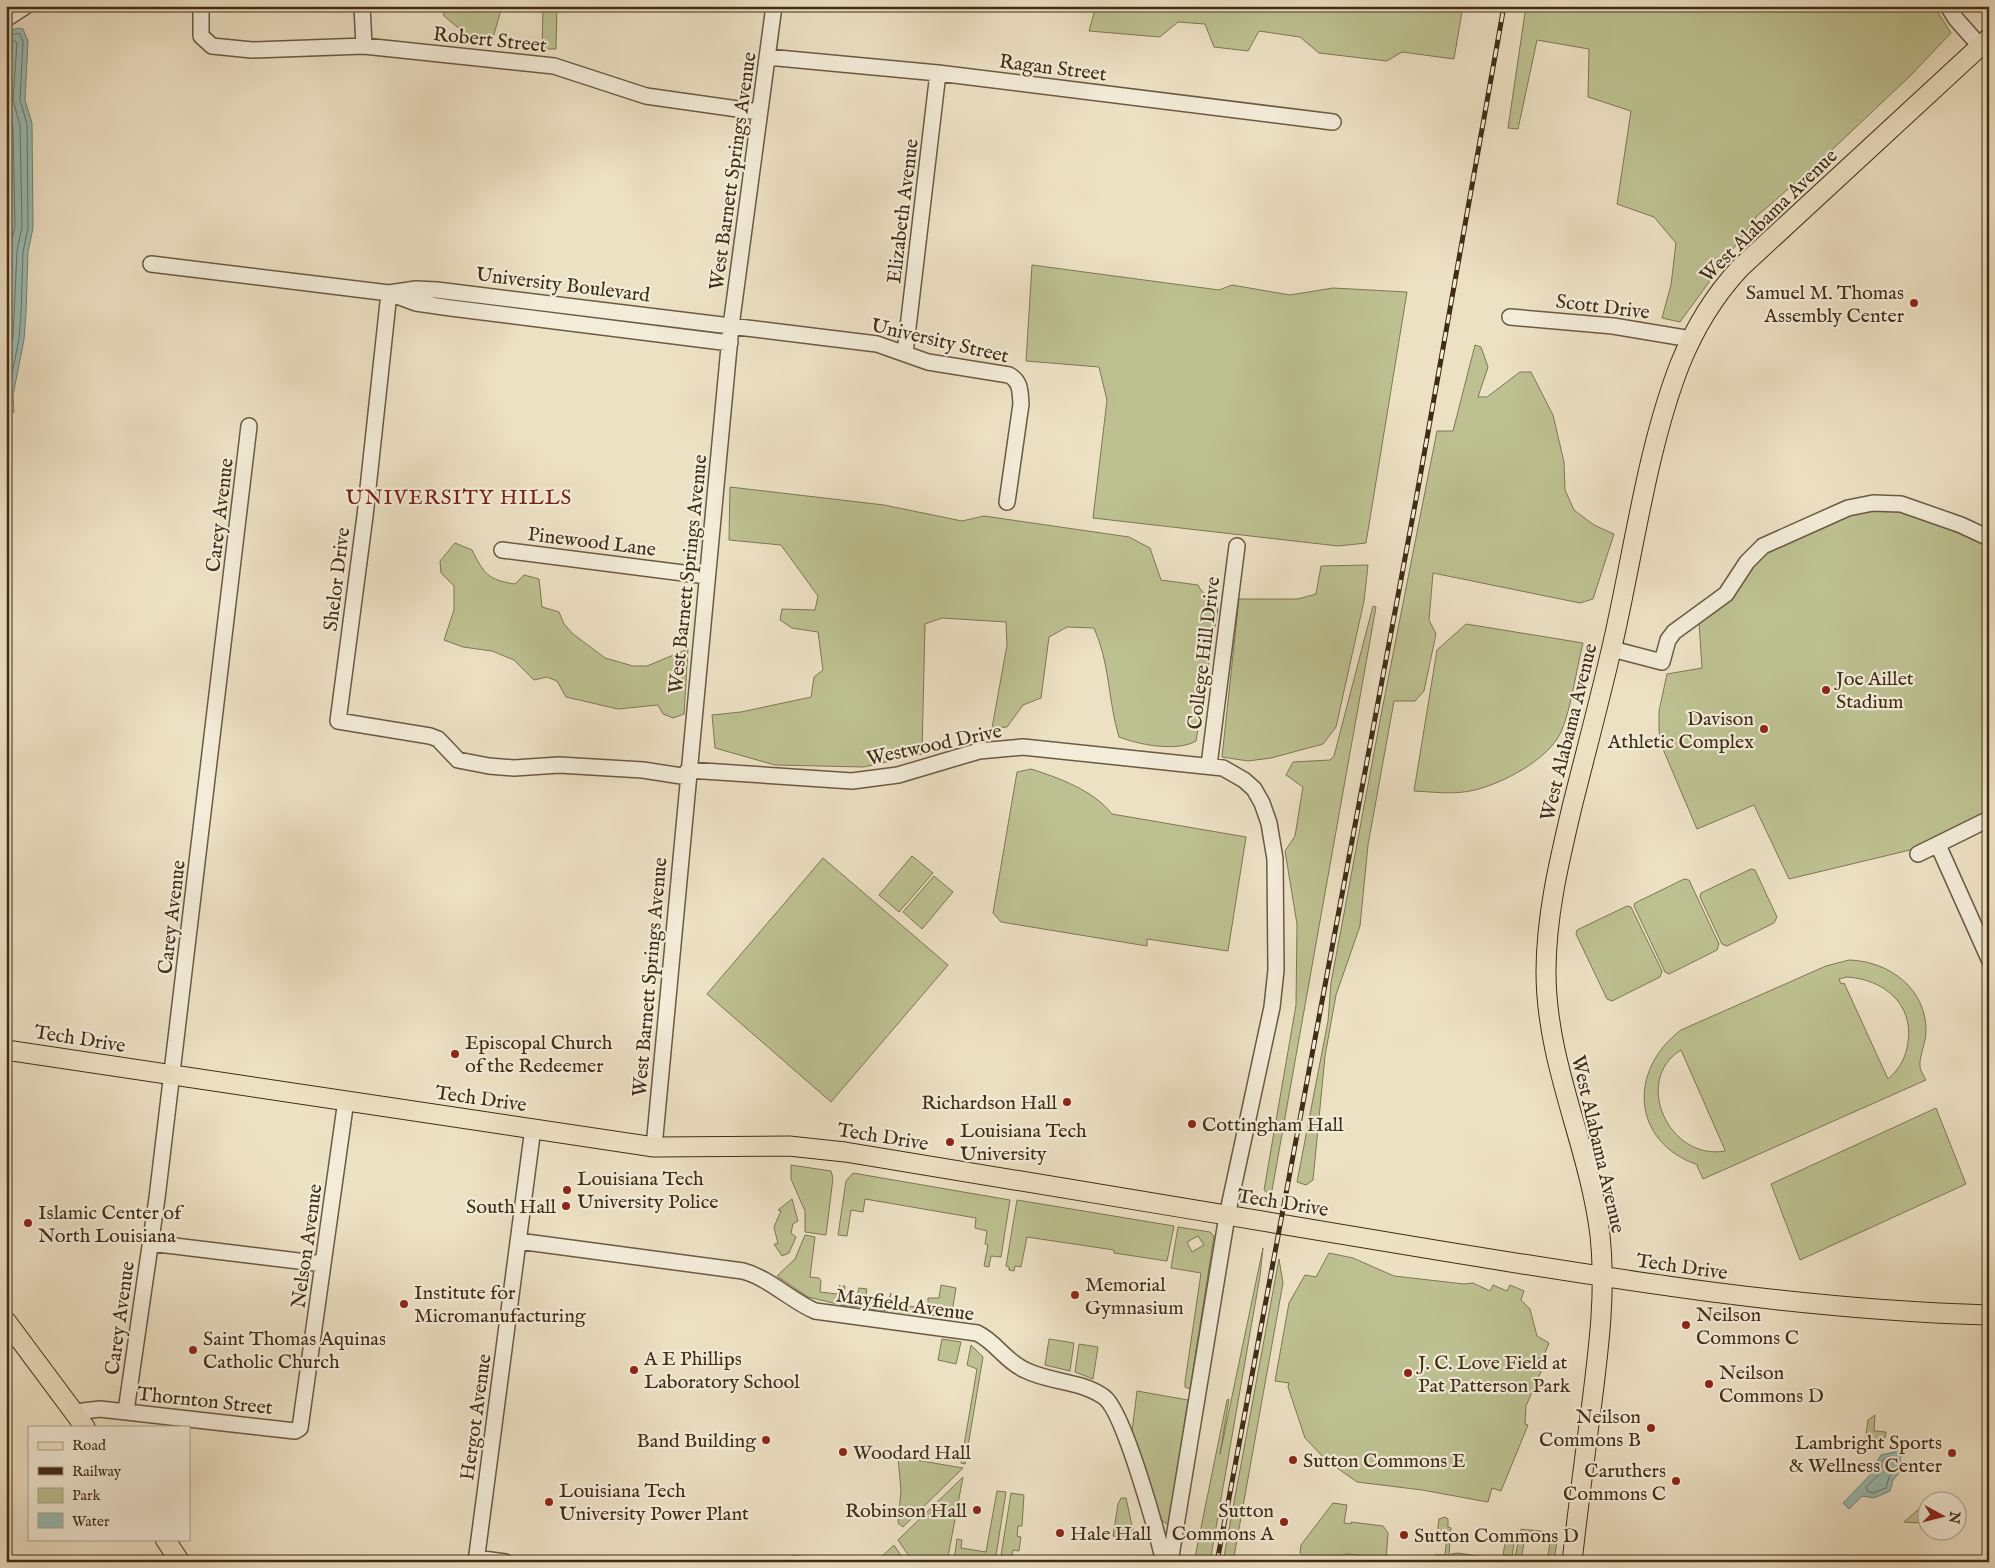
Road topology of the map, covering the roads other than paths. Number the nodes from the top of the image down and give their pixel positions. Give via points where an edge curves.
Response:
1 (26, 6) edge
2 (201, 6) edge
3 (362, 6) edge
4 (774, 6) edge
5 (1948, 6) edge
6 (6, 20) edge
7 (1985, 42) edge
8 (364, 46) junction
9 (767, 57) junction
10 (938, 73) junction
11 (759, 112) junction
12 (1333, 122) dead end
13 (151, 264) dead end
14 (389, 294) junction
15 (1510, 317) dead end
16 (732, 326) junction
17 (1691, 339) junction
18 (730, 344) junction
19 (905, 353) junction
20 (249, 426) dead end
21 (1007, 502) dead end
22 (1989, 538) edge
23 (1237, 546) dead end
24 (502, 550) dead end
25 (706, 576) junction
26 (1612, 648) junction
27 (338, 721) joint
28 (1209, 765) junction
29 (688, 774) junction
30 (1989, 819) edge
31 (1938, 845) junction
32 (1918, 854) dead end
33 (1989, 959) edge
34 (6, 1050) edge
35 (172, 1075) junction
36 (346, 1100) junction
37 (533, 1128) junction
38 (654, 1147) junction
39 (1227, 1216) junction
40 (518, 1241) junction
41 (150, 1243) junction
42 (323, 1264) junction
43 (1603, 1278) junction
44 (1989, 1315) edge
45 (8, 1326) edge
46 (126, 1411) junction
47 (80, 1420) edge
48 (300, 1428) joint
49 (166, 1540) edge
50 (476, 1560) edge
51 (180, 1562) edge
52 (504, 1562) edge
53 (1164, 1562) edge
54 (1170, 1562) edge
55 (1572, 1562) edge

1 - 6 street
2 - 8 street, Robert Street via 202,36 212,46 252,50
3 - 8 street
4 - 9 street, West Barnett Springs Avenue
5 - 7 street via 1956,19
7 - 17 main road, West Alabama Avenue via 1740,268 1710,304
8 - 11 street, Robert Street via 554,66 646,96
9 - 10 street, Ragan Street
9 - 11 street, West Barnett Springs Avenue
10 - 12 street, Ragan Street
10 - 19 street, Elizabeth Avenue
11 - 16 street, West Barnett Springs Avenue
13 - 14 street, University Boulevard
14 - 16 street, University Boulevard via 416,289 437,290
14 - 18 street, University Boulevard via 416,303
14 - 27 street, Shelor Drive
15 - 17 street, Scott Drive via 1612,326
16 - 18 street, West Barnett Springs Avenue
16 - 19 street, University Street via 877,344
17 - 26 main road, West Alabama Avenue via 1661,425
18 - 25 street, West Barnett Springs Avenue
19 - 21 street, University Street via 928,362 1009,375 1017,382 1020,404
20 - 35 street, Carey Avenue
22 - 26 street via 1901,504 1873,503 1848,508 1763,546 1747,562 1726,594 1674,632 1668,640 1662,662
23 - 28 street, College Hill Drive
24 - 25 street, Pinewood Lane
25 - 29 street, West Barnett Springs Avenue
26 - 43 main road, West Alabama Avenue via 1558,867 1549,915 1546,967 1546,994 1554,1048 1594,1203
27 - 29 street, Westwood Drive via 430,736 438,739 458,760 489,766 558,765
28 - 29 street, Westwood Drive via 1023,747 979,751 898,776 869,780
28 - 39 street, Westwood Drive via 1223,768 1254,789 1262,803 1276,859 1275,988
29 - 38 street, West Barnett Springs Avenue
30 - 31 street
31 - 32 street
31 - 33 street
34 - 35 main road, Tech Drive
35 - 36 main road, Tech Drive
35 - 41 street, Carey Avenue
36 - 37 main road, Tech Drive
36 - 42 street, Nelson Avenue
37 - 38 main road, Tech Drive
37 - 40 street, Hergot Avenue
38 - 39 main road, Tech Drive via 789,1146 845,1152
39 - 43 main road, Tech Drive
39 - 54 street, Westwood Drive
40 - 50 street, Hergot Avenue
40 - 53 street, Mayfield Avenue via 743,1271 815,1310 977,1333 1009,1362 1026,1371 1080,1384 1106,1398 1121,1422
41 - 42 street
41 - 46 street, Carey Avenue
42 - 48 street, Nelson Avenue
43 - 44 main road, Tech Drive via 1815,1305
43 - 55 main road, West Alabama Avenue via 1598,1350
45 - 47 main road
46 - 47 street, Thornton Street via 100,1409
46 - 48 street, Thornton Street
49 - 51 main road
50 - 52 street

